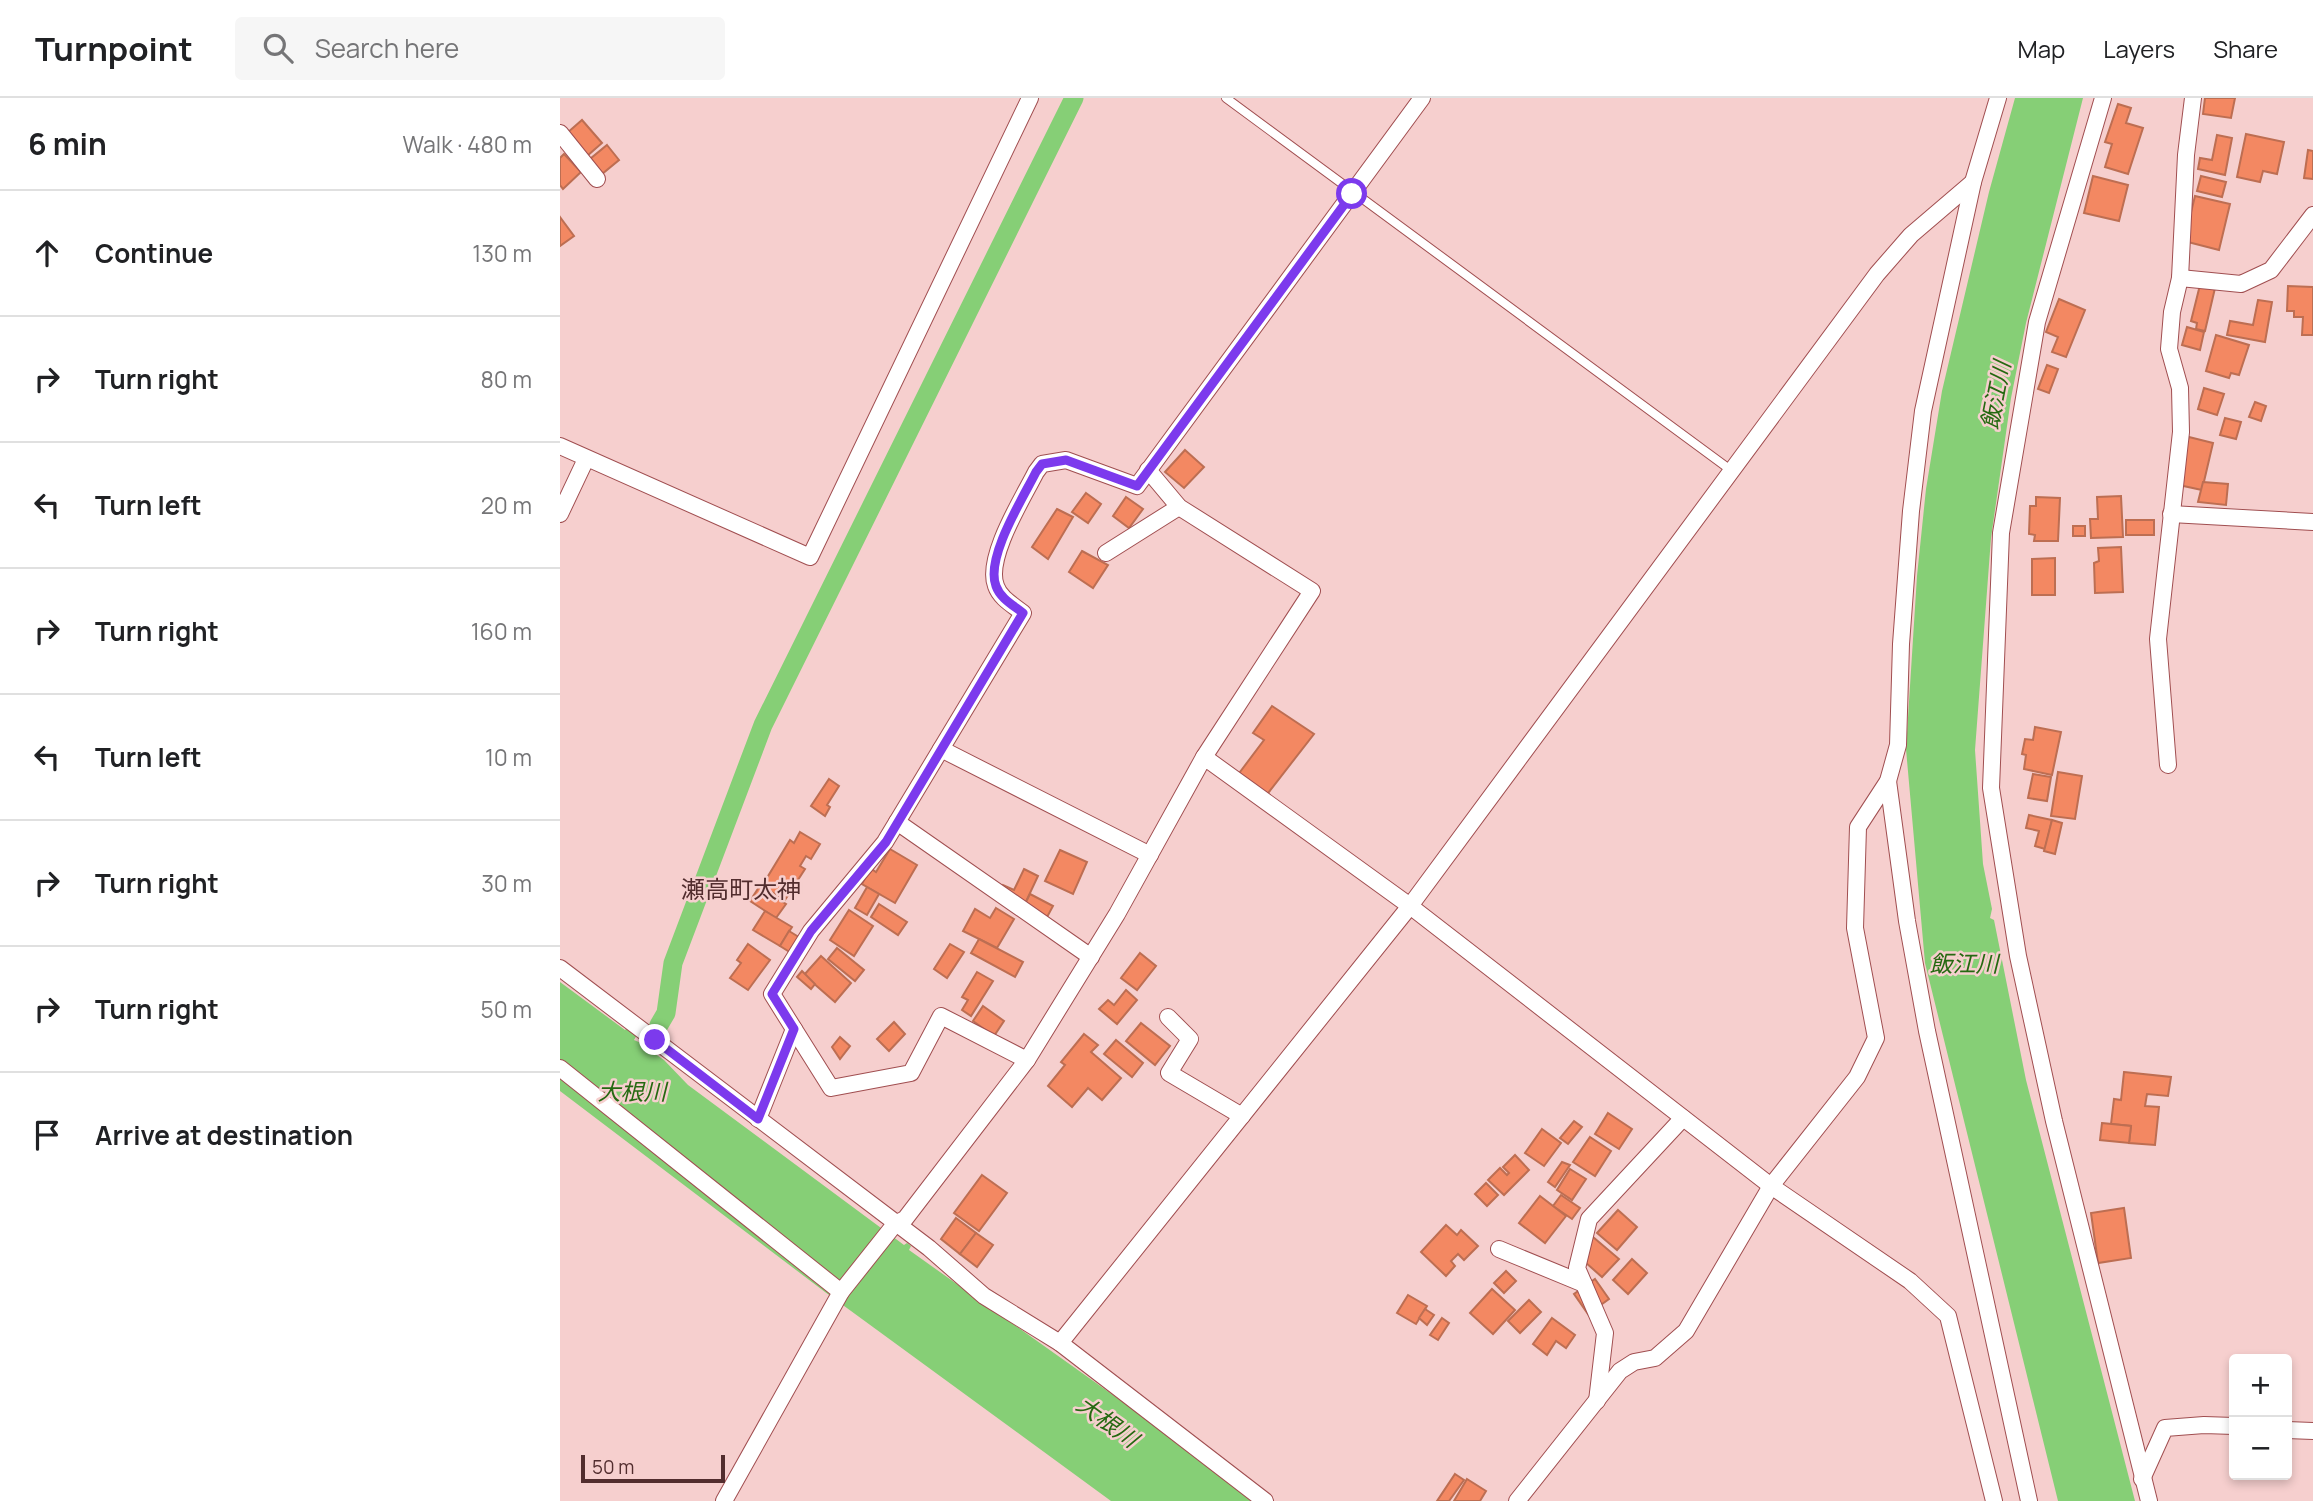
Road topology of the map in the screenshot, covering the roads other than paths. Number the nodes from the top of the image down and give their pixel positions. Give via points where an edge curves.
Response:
1 (1030, 98) edge
2 (1226, 98) edge
3 (1422, 98) edge
4 (1998, 98) edge
5 (2103, 98) edge
6 (2193, 98) edge
7 (560, 133) edge
8 (597, 179) dead end
9 (1973, 182) junction
10 (1352, 194) junction
11 (2313, 215) edge
12 (2180, 278) junction
13 (560, 446) edge
14 (586, 459) junction
15 (1149, 470) junction
16 (1732, 471) junction
17 (1179, 508) junction
18 (560, 514) edge
19 (2171, 514) junction
20 (2313, 522) edge
21 (1106, 553) dead end
22 (941, 749) junction
23 (1204, 758) junction
24 (2168, 765) dead end
25 (1888, 781) junction
26 (897, 822) junction
27 (1150, 855) junction
28 (1410, 906) junction
29 (1091, 957) junction
30 (560, 968) edge
31 (1168, 1017) dead end
32 (794, 1029) junction
33 (1027, 1060) junction
34 (560, 1068) edge
35 (1242, 1116) junction
36 (1683, 1118) junction
37 (758, 1119) junction
38 (1772, 1186) junction
39 (895, 1224) junction
40 (1499, 1249) dead end
41 (1584, 1284) junction
42 (841, 1292) junction
43 (1060, 1343) junction
44 (1597, 1401) junction
45 (2229, 1426) edge
46 (2292, 1430) edge
47 (2313, 1431) edge
48 (2142, 1479) junction
49 (724, 1501) edge
50 (1265, 1501) edge
51 (1517, 1501) edge
52 (1994, 1501) edge
53 (2029, 1501) edge
54 (2149, 1501) edge

1 - 14 street via 810,557
2 - 10 lane
3 - 10 street
4 - 9 street
5 - 48 street via 2038,322 2003,522 1992,788 2018,956
6 - 12 street
7 - 8 street
9 - 16 street via 1911,235 1877,274
9 - 25 street via 1923,411 1900,644 1898,746
10 - 15 street
10 - 16 lane
11 - 12 street via 2271,270 2241,284
12 - 19 street via 2169,349 2180,388 2181,432
13 - 14 street
14 - 18 street
15 - 17 street
15 - 22 street via 1137,486 1066,460 1042,464 1036,472 997,552 994,569 1002,597 1023,613
16 - 28 street
17 - 21 street
17 - 23 street via 1312,591
19 - 20 street
19 - 24 street via 2158,639
22 - 26 street
22 - 27 street
23 - 27 street
23 - 28 street
25 - 38 street via 1858,827 1856,928 1876,1038 1857,1077
25 - 53 street via 1927,1031
26 - 29 street
26 - 32 street via 886,842 811,931 772,994
27 - 29 street
28 - 35 street
28 - 36 street
29 - 33 street
30 - 37 street
31 - 35 street via 1190,1039 1169,1073
32 - 33 street via 831,1088 911,1073 941,1016
32 - 37 street
33 - 39 street via 905,1219
34 - 42 street
35 - 43 street
36 - 38 street
36 - 41 street via 1590,1219 1577,1268
37 - 39 street
38 - 44 street via 1686,1331 1655,1358 1634,1362 1620,1371
38 - 52 street via 1910,1281 1948,1316
39 - 42 street
39 - 43 street via 984,1296
40 - 41 street
41 - 44 street via 1605,1333
42 - 49 street
43 - 50 street
44 - 51 street
45 - 48 street via 2165,1428
46 - 47 street
48 - 54 street

